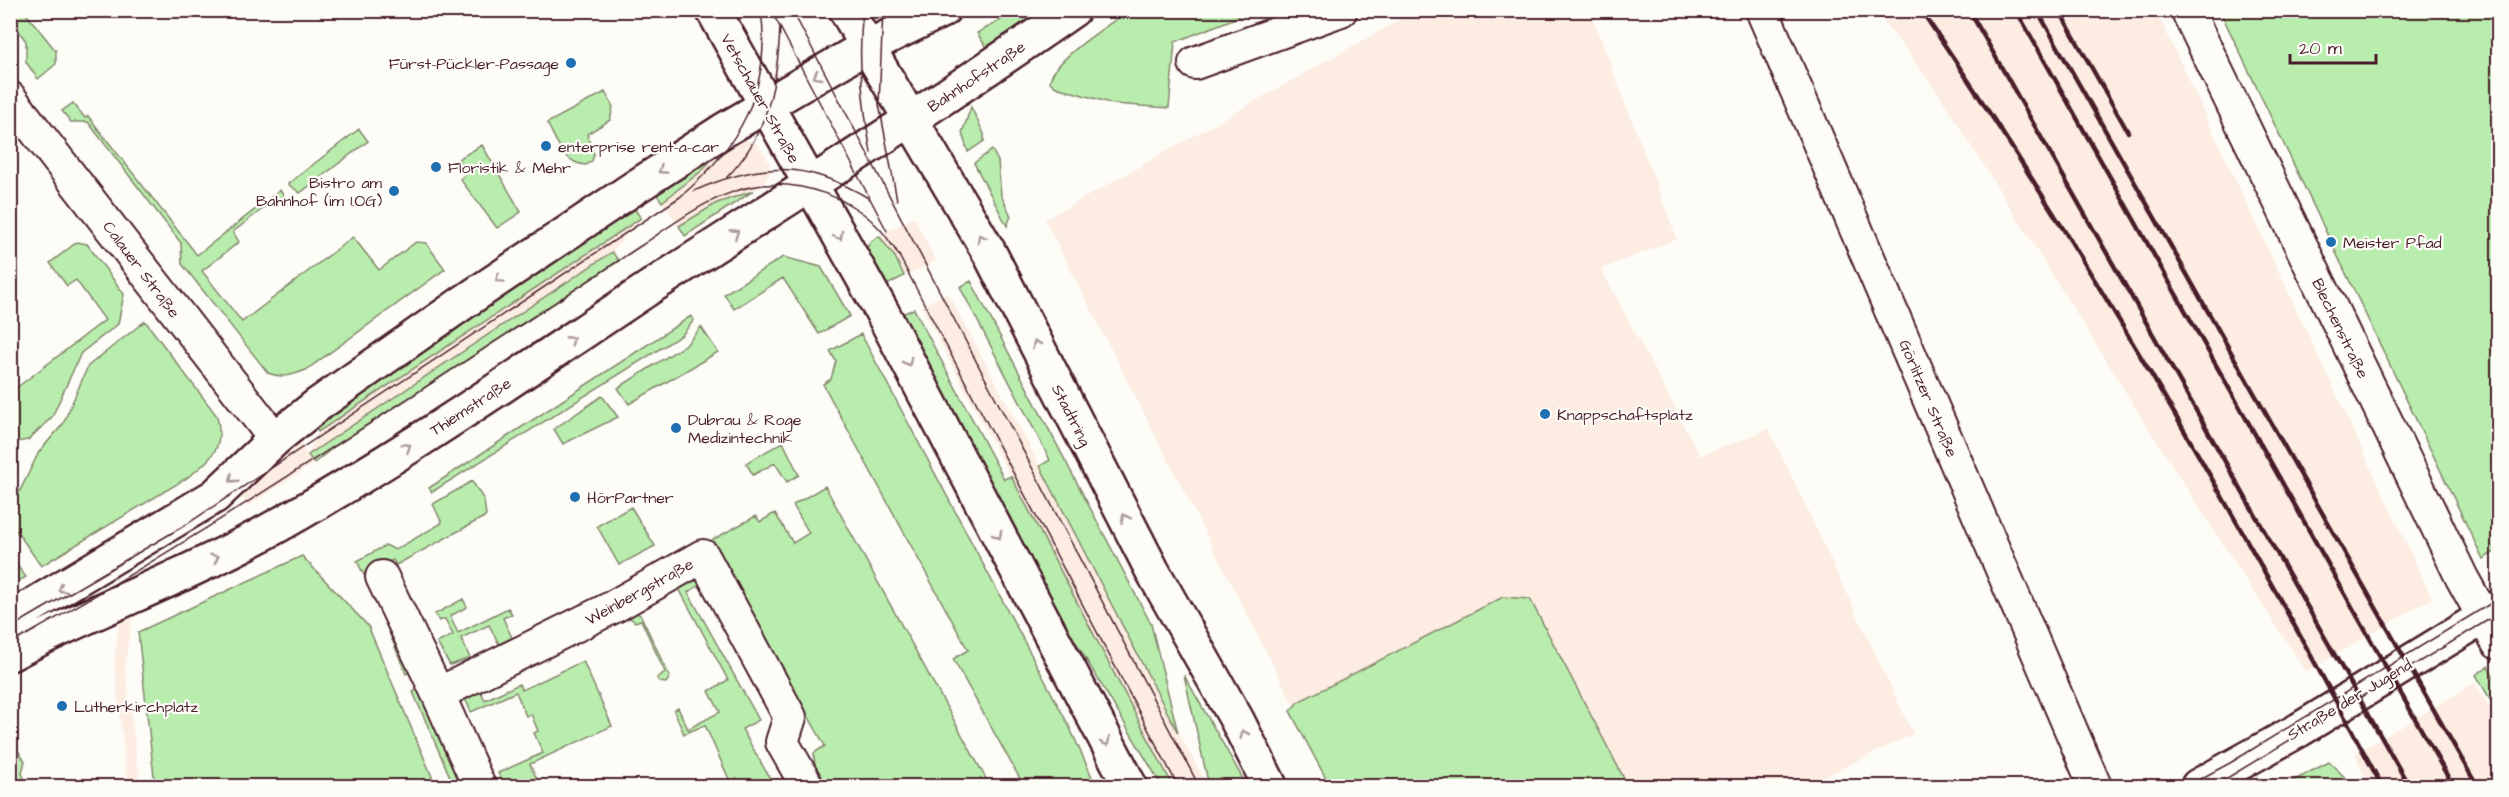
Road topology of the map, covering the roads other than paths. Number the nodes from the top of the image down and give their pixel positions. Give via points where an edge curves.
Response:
1 (712, 10) edge
2 (846, 10) edge
3 (943, 10) edge
4 (1073, 10) edge
5 (1341, 10) edge
6 (1762, 10) edge
7 (2187, 10) edge
8 (868, 47) junction
9 (1195, 63) dead end
10 (10, 98) edge
11 (765, 106) junction
12 (910, 121) junction
13 (810, 185) junction
14 (275, 439) junction
15 (382, 577) dead end
16 (10, 619) edge
17 (2493, 623) edge
18 (10, 654) edge
19 (438, 694) junction
20 (479, 786) edge
21 (807, 786) edge
22 (1130, 786) edge
23 (1270, 786) edge
24 (2095, 786) edge
25 (2198, 786) edge

1 - 11 main road, Vetschauer Straße
2 - 8 main road
3 - 8 main road
4 - 12 main road, Bahnhofstraße
5 - 9 street
6 - 24 street, Görlitzer Straße
7 - 17 street, Blechenstraße via 2462,578
8 -> 11 main road
8 - 12 main road, Stadtring
10 - 14 street, Calauer Straße
11 - 13 main road, Vetschauer Straße
11 -> 14 main road via 464,302
12 - 13 main road, Thiemstraße
23 -> 12 main road, Stadtring via 1152,570 989,252
18 -> 13 main road, Thiemstraße via 256,537 358,479
13 -> 22 main road via 881,310
14 -> 16 main road via 215,496
15 - 19 street
17 - 25 main road, Straße der Jugend
19 - 20 street
19 - 21 street, Weinbergstraße via 613,607 703,556 790,717 782,742

